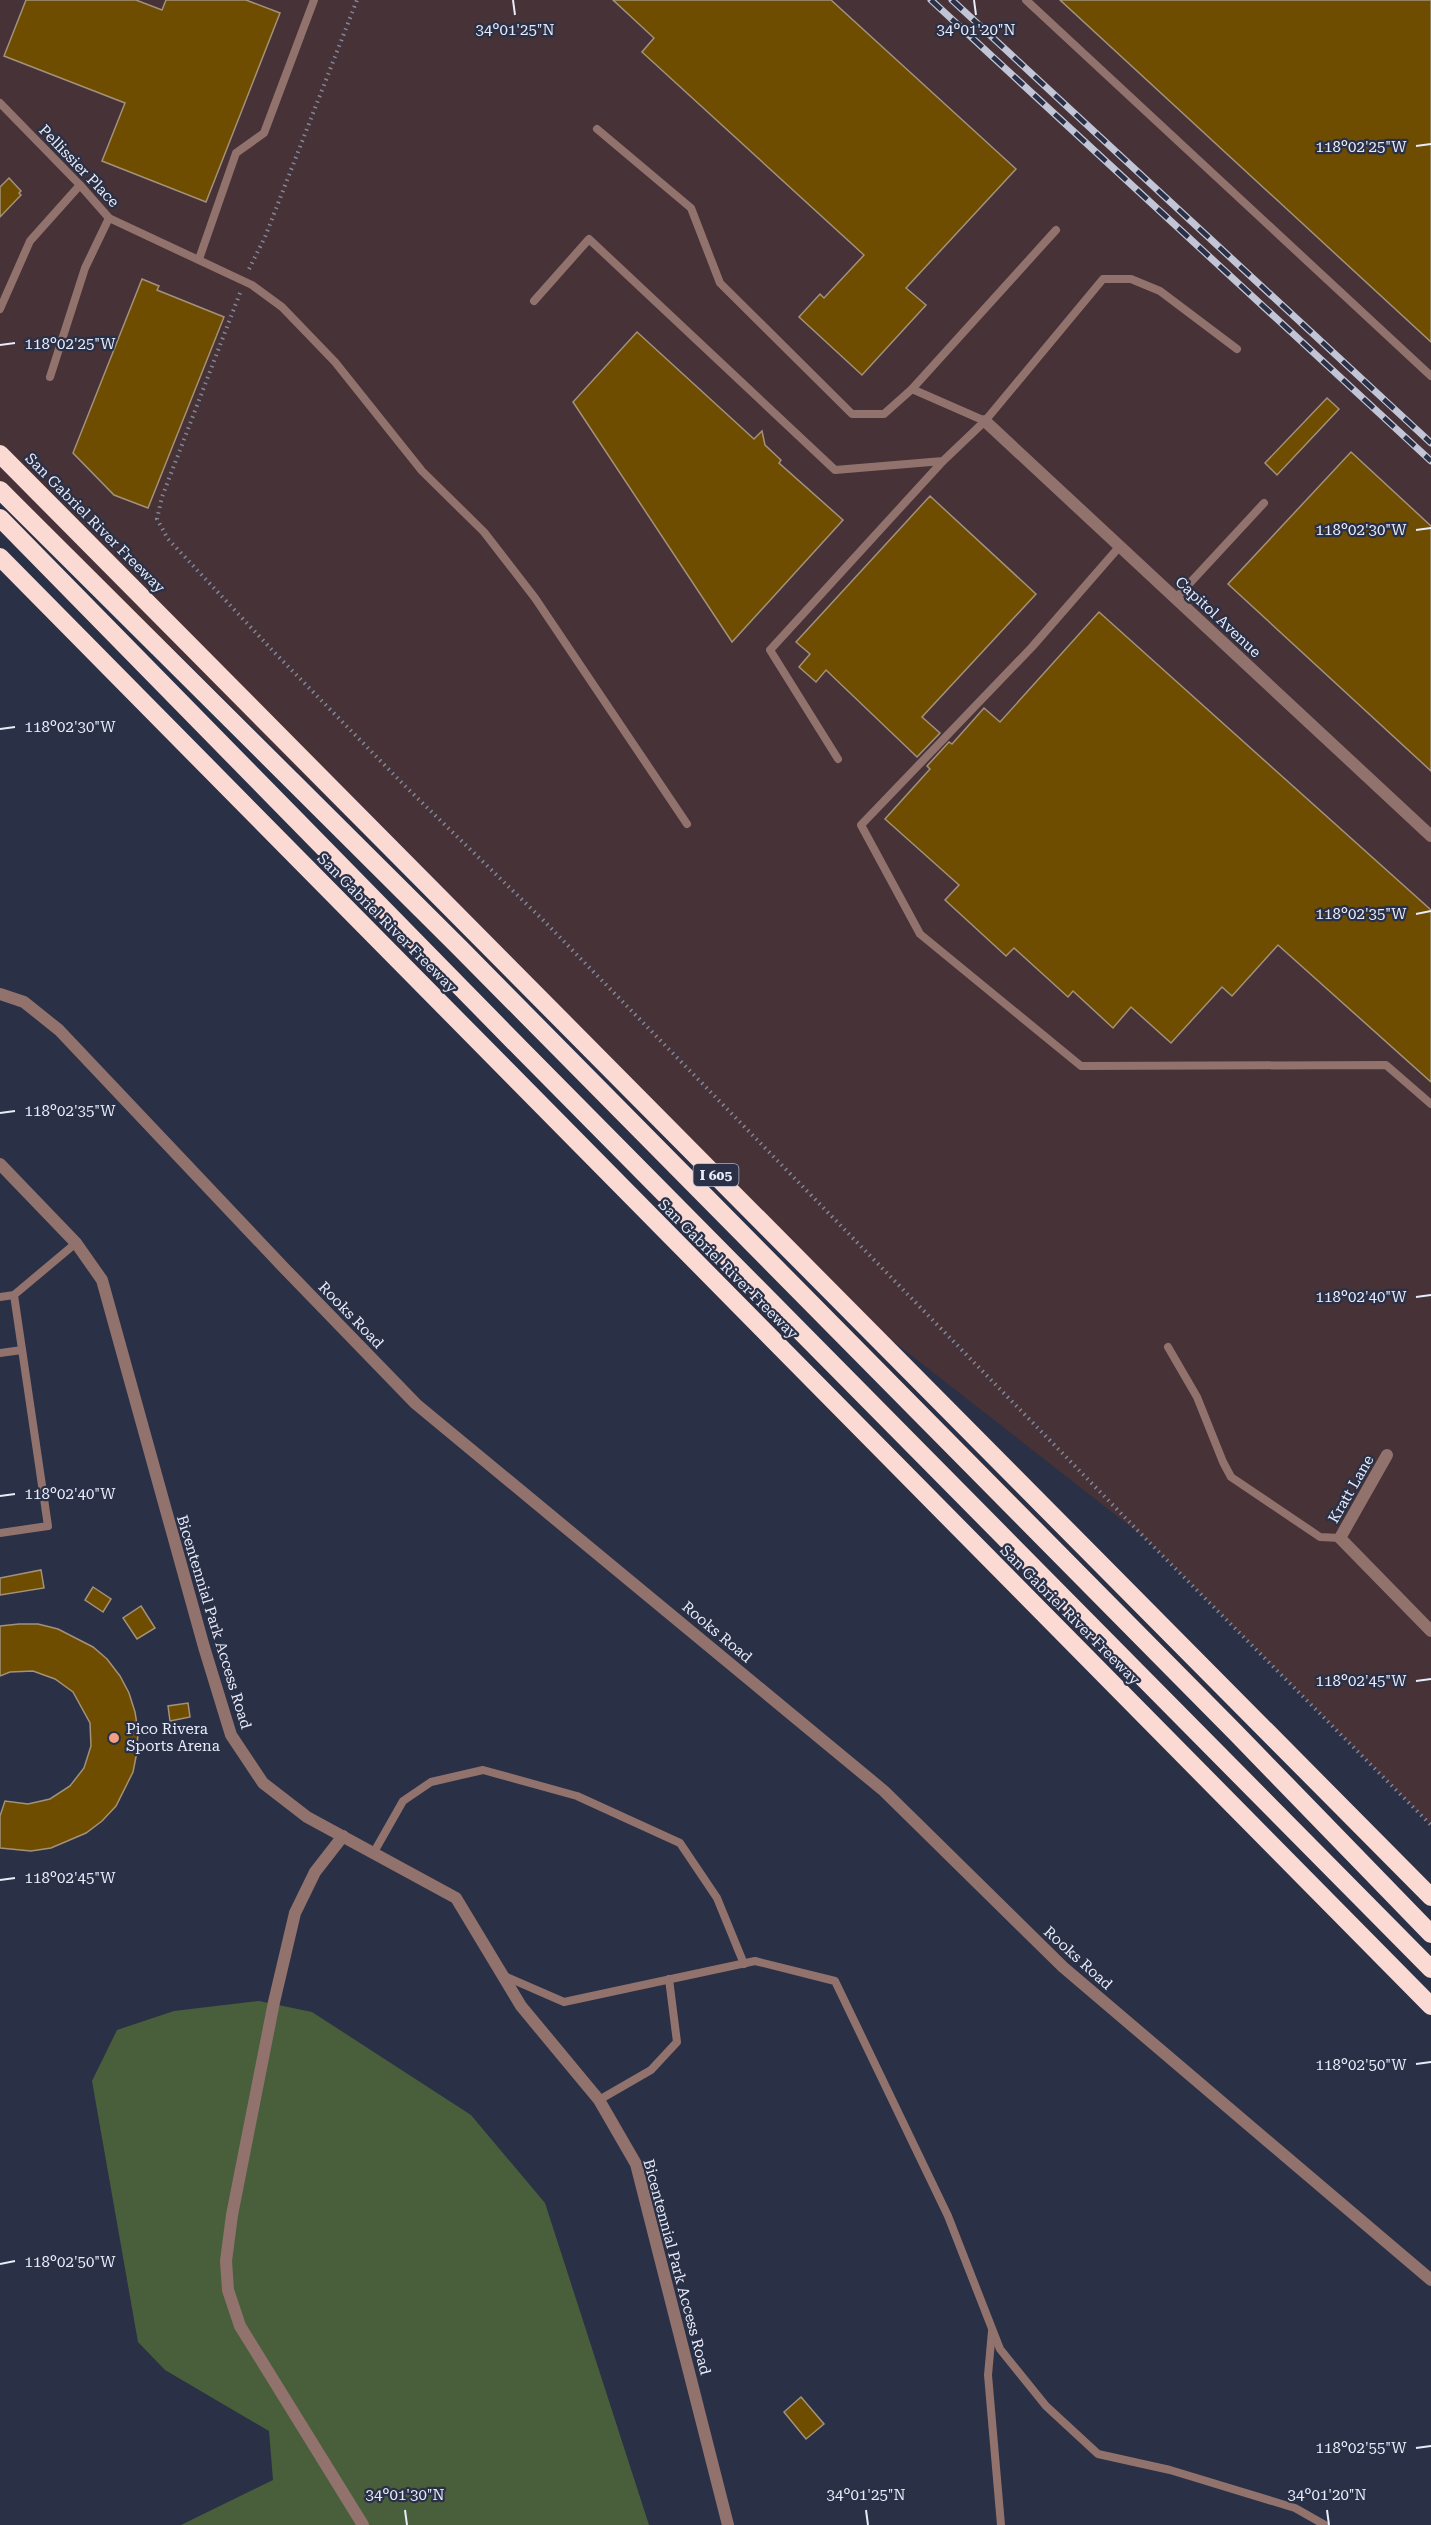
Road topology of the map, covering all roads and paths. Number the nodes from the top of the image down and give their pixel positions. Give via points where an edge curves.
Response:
1 (314, 0) edge
2 (357, 0) edge
3 (1026, 0) edge
4 (0, 103) edge
5 (597, 129) dead end
6 (80, 184) junction
7 (109, 218) junction
8 (1056, 230) dead end
9 (199, 259) junction
10 (244, 281) junction
11 (534, 301) dead end
12 (0, 309) edge
13 (1237, 349) dead end
14 (1431, 376) edge
15 (50, 377) dead end
16 (912, 389) junction
17 (985, 421) junction
18 (0, 454) edge
19 (943, 461) junction
20 (0, 490) edge
21 (1264, 503) dead end
22 (0, 518) edge
23 (1120, 546) junction
24 (3, 561) edge
25 (1176, 598) junction
26 (838, 759) dead end
27 (687, 824) dead end
28 (1430, 832) edge
29 (0, 994) edge
30 (1431, 1104) edge
31 (0, 1164) edge
32 (76, 1243) junction
33 (14, 1295) junction
34 (0, 1297) edge
35 (1168, 1347) dead end
36 (22, 1350) junction
37 (0, 1353) edge
38 (1387, 1455) dead end
39 (0, 1533) edge
40 (1340, 1538) junction
41 (1431, 1632) edge
42 (1431, 1825) edge
43 (343, 1836) junction
44 (374, 1852) junction
45 (1431, 1897) edge
46 (1431, 1934) edge
47 (744, 1964) junction
48 (1431, 1969) edge
49 (502, 1974) junction
50 (669, 1979) junction
51 (1431, 2006) edge
52 (599, 2100) junction
53 (1431, 2280) edge
54 (992, 2329) junction
55 (363, 2525) edge
56 (728, 2525) edge
57 (1001, 2525) edge
58 (1325, 2525) edge

1 - 9 lane via 264,133 236,153
2 - 10 path via 265,237
3 - 14 lane
4 - 6 lane, Pellissier Place
5 - 16 lane via 691,208 720,283 852,414 884,414
6 - 7 lane, Pellissier Place
6 - 12 lane via 30,241
7 - 9 lane, Pellissier Place
7 - 15 lane via 85,267
8 - 16 lane
9 - 10 lane, Pellissier Place
10 - 27 lane, Pellissier Place via 282,307 335,362 422,471 484,532 534,598
10 - 42 path via 162,497 158,519 168,539 389,770 544,921 1145,1538
11 - 19 lane via 589,239 835,470
13 - 17 lane via 1160,291 1131,279 1103,279
16 - 17 lane
17 - 19 lane
17 - 23 street, Capitol Avenue
18 - 45 highway, San Gabriel River Freeway / I 605
19 - 26 lane via 770,650
20 - 46 highway via 476,964
21 - 25 lane
22 - 48 highway
23 - 25 street, Capitol Avenue
23 - 30 lane via 1032,647 861,825 920,934 1081,1066 1386,1065
24 - 51 highway, San Gabriel River Freeway
25 - 28 street, Capitol Avenue
29 - 53 street, Rooks Road via 24,1002 59,1030 417,1404 884,1791 1063,1967
31 - 32 street, Bicentennial Park Access Road
32 - 33 lane
32 - 43 street, Bicentennial Park Access Road via 102,1280 231,1735 263,1783 307,1817
33 - 34 lane
33 - 36 lane
35 - 40 lane via 1197,1397 1222,1462 1232,1477 1320,1537
36 - 37 lane
36 - 39 lane via 48,1526
38 - 40 street, Kratt Lane
40 - 41 street
43 - 44 street, Bicentennial Park Access Road
43 - 55 street via 315,1872 295,1913 274,2002 226,2261 228,2290 240,2326
44 - 47 lane via 403,1801 431,1782 483,1770 577,1796 680,1843 717,1898
44 - 49 street, Bicentennial Park Access Road via 456,1898
47 - 50 lane
47 - 54 lane via 755,1961 835,1982 948,2216
49 - 50 lane via 564,2002
49 - 52 street, Bicentennial Park Access Road via 521,2006
50 - 52 lane via 677,2042 651,2070
52 - 56 street, Bicentennial Park Access Road via 636,2163
54 - 57 lane via 988,2375
54 - 58 lane via 1000,2349 1046,2406 1098,2454 1170,2470 1295,2508

